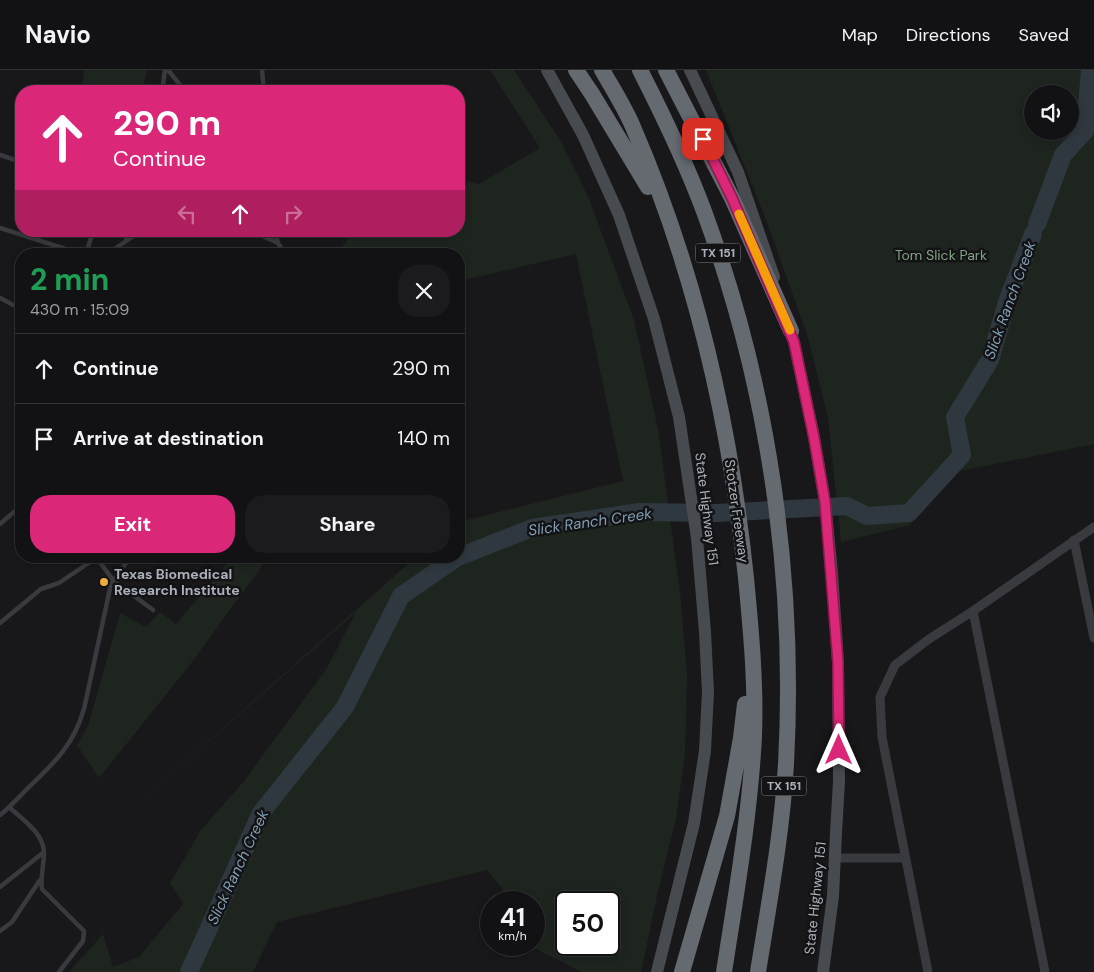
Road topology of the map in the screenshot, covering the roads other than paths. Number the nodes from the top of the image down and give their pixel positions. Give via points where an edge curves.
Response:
1 (166, 70) edge
2 (262, 70) edge
3 (547, 70) edge
4 (576, 70) edge
5 (602, 70) edge
6 (640, 70) edge
7 (666, 70) edge
8 (690, 70) edge
9 (163, 85) edge
10 (180, 85) edge
11 (263, 85) edge
12 (0, 155) edge
13 (15, 160) edge
14 (0, 228) edge
15 (672, 228) junction
16 (15, 233) edge
17 (28, 237) edge
18 (127, 237) edge
19 (132, 237) edge
20 (265, 237) edge
21 (276, 237) edge
22 (124, 242) junction
23 (278, 243) junction
24 (62, 248) edge
25 (116, 248) edge
26 (281, 248) edge
27 (0, 298) edge
28 (15, 306) edge
29 (791, 331) junction
30 (15, 511) edge
31 (0, 524) edge
32 (1094, 527) edge
33 (1074, 540) junction
34 (87, 563) edge
35 (101, 563) edge
36 (126, 563) edge
37 (114, 580) junction
38 (153, 610) dead end
39 (973, 611) junction
40 (0, 622) edge
41 (752, 637) junction
42 (1094, 638) edge
43 (9, 807) junction
44 (0, 815) edge
45 (44, 851) junction
46 (835, 858) junction
47 (905, 858) junction
48 (41, 878) junction
49 (0, 887) edge
50 (0, 932) edge
51 (59, 972) edge
52 (657, 972) edge
53 (682, 972) edge
54 (724, 972) edge
55 (758, 972) edge
56 (823, 972) edge
57 (928, 972) edge
58 (1044, 972) edge

1 - 9 lane
1 - 10 lane
2 - 11 lane
3 - 52 main road, State Highway 151 via 583,135 622,225 654,319 679,417 689,481 705,632 708,692 705,751 694,824
4 - 15 highway
5 - 15 highway, Stotzer Freeway / TX 151 via 633,126
6 - 55 highway, TX 151 via 677,144 705,214 743,332 768,446 786,599 788,709 778,846
7 - 29 highway via 732,198
8 - 29 main road, State Highway 151 via 738,172
12 - 13 lane
14 - 16 lane
15 - 41 highway, Stotzer Freeway / TX 151 via 711,361 730,457
17 - 24 lane
18 - 22 lane
19 - 22 lane
20 - 23 lane
21 - 23 lane
22 - 25 lane
23 - 26 lane
27 - 28 lane
29 - 46 main road, State Highway 151 via 825,502 832,573 839,734
30 - 31 lane
32 - 33 street
33 - 39 street
33 - 42 street
34 - 40 lane via 59,583 40,589
35 - 37 lane
36 - 37 lane
37 - 38 lane
37 - 43 lane via 110,584 78,729 55,762
39 - 47 street via 895,665 880,697 882,737
39 - 58 street
41 - 53 highway via 741,738 728,816
41 - 54 highway, Stotzer Freeway / TX 151 via 753,745 747,823
43 - 44 lane
43 - 45 lane via 38,834
45 - 48 lane
45 - 49 lane
46 - 47 street
46 - 56 main road, State Highway 151
47 - 57 street
48 - 50 lane via 12,922
48 - 51 lane via 42,889 84,931 83,941

